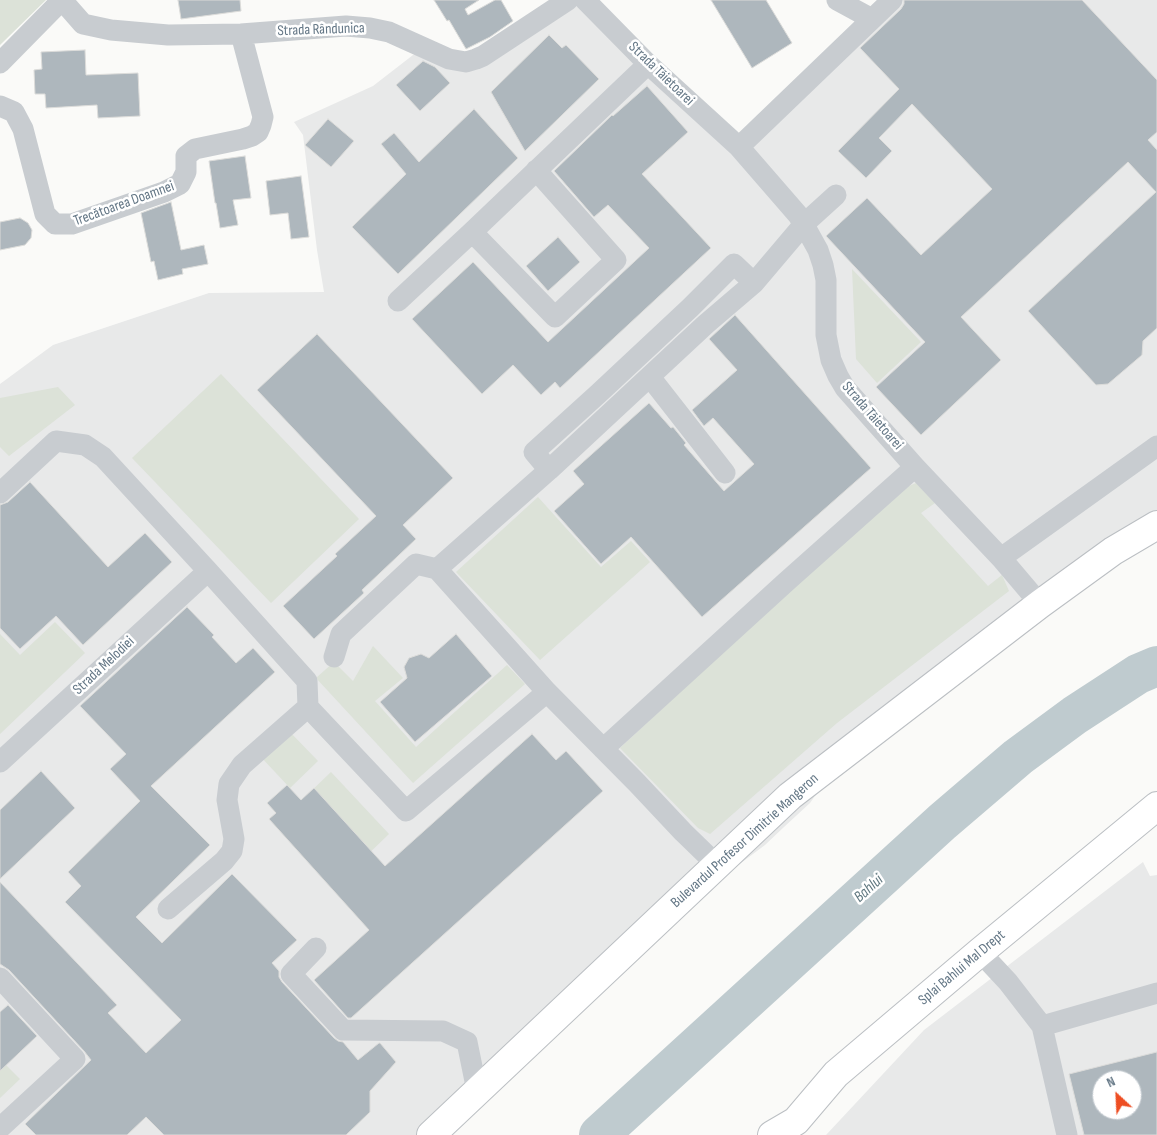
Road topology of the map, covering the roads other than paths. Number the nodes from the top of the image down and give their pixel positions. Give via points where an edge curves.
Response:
1 (62, 0) edge
2 (568, 0) edge
3 (585, 0) edge
4 (837, 0) edge
5 (892, 0) edge
6 (872, 19) junction
7 (242, 34) junction
8 (0, 63) edge
9 (648, 64) junction
10 (0, 106) edge
11 (739, 147) junction
12 (536, 170) junction
13 (836, 195) dead end
14 (804, 224) junction
15 (471, 233) junction
16 (754, 283) junction
17 (398, 301) dead end
18 (650, 377) junction
19 (1157, 446) edge
20 (916, 467) junction
21 (549, 470) junction
22 (725, 473) dead end
23 (0, 493) edge
24 (1157, 518) edge
25 (1157, 525) edge
26 (1113, 551) junction
27 (1001, 558) junction
28 (437, 569) junction
29 (208, 570) junction
30 (1040, 604) junction
31 (334, 657) dead end
32 (547, 692) junction
33 (308, 707) junction
34 (603, 749) junction
35 (0, 762) edge
36 (1155, 809) edge
37 (717, 865) junction
38 (168, 909) dead end
39 (316, 948) dead end
40 (980, 952) junction
41 (0, 978) edge
42 (1157, 992) edge
43 (1042, 1026) junction
44 (478, 1091) junction
45 (0, 1128) edge
46 (792, 1128) edge
47 (431, 1135) edge
48 (772, 1135) edge
49 (1067, 1135) edge

1 - 7 street, Strada Rândunica via 83,24 111,30 168,35
1 - 8 street
2 - 7 street, Strada Rândunica via 483,56 466,62 449,59 389,32 370,28 346,26
3 - 9 street, Strada Tăietoarei
4 - 6 street
5 - 6 street
6 - 11 street
7 - 10 street, Trecătoarea Doamnei via 262,117 258,132 243,139 196,148 186,156 186,172 180,184 72,224 54,224 45,214 23,129 14,112
9 - 11 street, Strada Tăietoarei
9 - 12 street
11 - 14 street, Strada Tăietoarei
12 - 15 street
12 - 15 street via 616,260 555,317
13 - 14 street
14 - 16 street
14 - 20 street, Strada Tăietoarei via 823,265 826,336 838,376
15 - 17 street
16 - 18 street
16 - 21 street via 734,264 534,452
18 - 21 street
18 - 22 street
19 - 27 street
20 - 27 street, Strada Tăietoarei
20 - 34 street
21 - 28 street
23 - 29 street via 56,442 86,445 103,457
24 - 26 street
25 - 26 main road, Bulevardul Profesor Dimitrie Mangeron
26 - 30 main road, Bulevardul Profesor Dimitrie Mangeron
27 - 30 street, Strada Tăietoarei
28 - 31 street via 416,564 341,634
28 - 32 street
29 - 33 street via 307,681
29 - 35 street, Strada Melodiei
30 - 37 main road, Bulevardul Profesor Dimitrie Mangeron via 790,796
32 - 33 street via 406,811
32 - 34 street
33 - 38 street via 242,765 229,784 227,800 234,839 232,851
34 - 37 street
36 - 40 main road, Splai Bahlui Mal Drept
37 - 44 main road, Bulevardul Profesor Dimitrie Mangeron
39 - 44 street via 291,974 343,1030 443,1031 467,1042
40 - 43 street
40 - 46 main road, Splai Bahlui Mal Drept via 836,1074
41 - 45 street via 75,1059
42 - 43 street
43 - 49 street
44 - 47 main road, Bulevardul Profesor Dimitrie Mangeron
46 - 48 main road, Splai Bahlui Mal Drept

